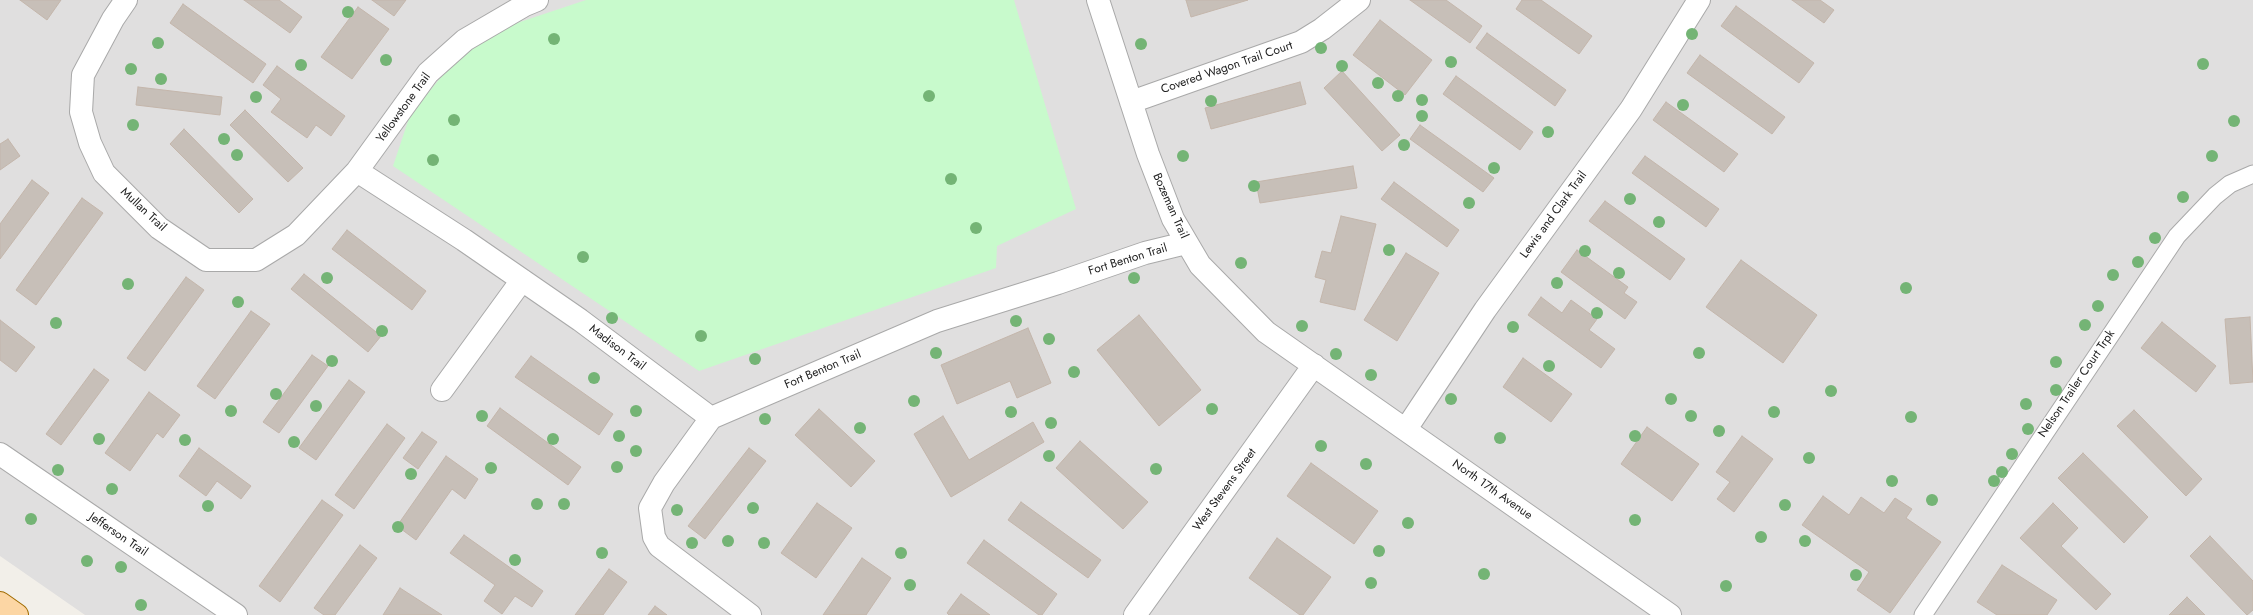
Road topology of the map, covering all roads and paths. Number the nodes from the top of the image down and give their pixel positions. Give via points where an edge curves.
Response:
1 (126, 0) edge
2 (537, 0) edge
3 (1098, 0) edge
4 (1359, 0) edge
5 (1699, 0) edge
6 (1131, 102) junction
7 (357, 171) junction
8 (2253, 174) edge
9 (1186, 243) junction
10 (522, 280) junction
11 (1314, 365) junction
12 (442, 390) dead end
13 (711, 418) junction
14 (1406, 429) junction
15 (0, 454) edge
16 (0, 603) edge
17 (17, 615) edge
18 (236, 615) edge
19 (750, 615) edge
20 (1135, 615) edge
21 (1670, 615) edge
22 (1923, 615) edge

1 - 7 street, Mullan Trail via 83,75 81,112 90,143 104,173 159,228 206,260 256,260 296,235
2 - 7 street, Yellowstone Trail via 465,40 428,73
3 - 6 street, Bozeman Trail
4 - 6 street, Covered Wagon Trail Court via 1302,42
5 - 14 street, Lewis and Clark Trail via 1631,110 1485,310
6 - 9 street, Bozeman Trail via 1168,205
7 - 10 street, Madison Trail
8 - 22 lane, Nelson Trailer Court Trpk via 2230,184 2215,196 2177,236
9 - 11 street, Bozeman Trail via 1200,265 1266,332
9 - 13 street, Fort Benton Trail via 1145,253 937,320
10 - 12 street
10 - 13 street, Madison Trail
11 - 14 street, North 17th Avenue
11 - 20 street, West Stevens Street
13 - 19 street via 664,483 650,508 654,537 659,546
14 - 21 street, North 17th Avenue
15 - 18 street, Jefferson Trail
16 - 17 main road

